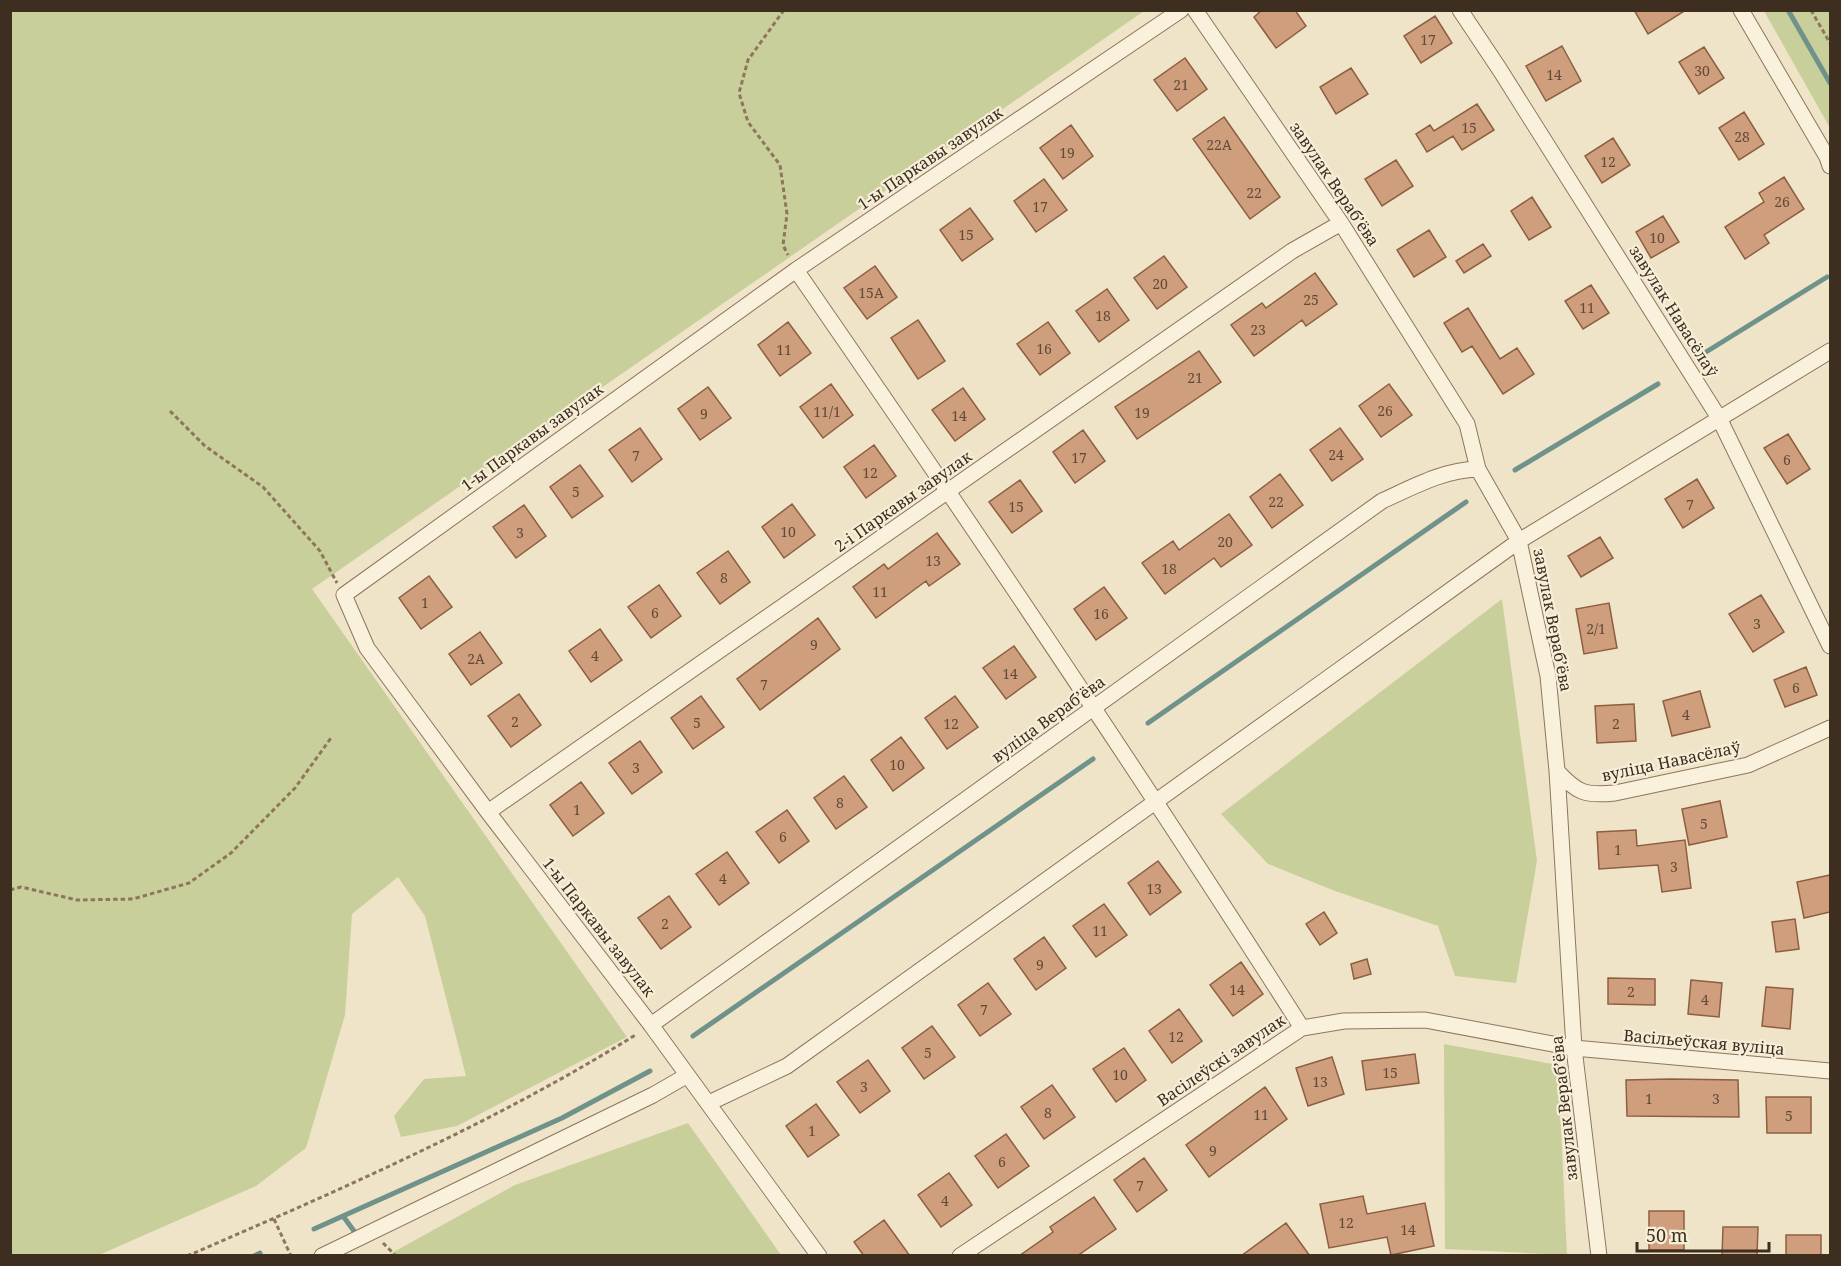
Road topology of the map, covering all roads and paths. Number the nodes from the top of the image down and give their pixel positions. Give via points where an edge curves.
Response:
1 (784, 10) edge
2 (1180, 10) edge
3 (1196, 10) edge
4 (1460, 10) edge
5 (1741, 10) edge
6 (1811, 10) edge
7 (1830, 43) edge
8 (1830, 166) edge
9 (1341, 224) junction
10 (796, 270) junction
11 (1830, 351) edge
12 (170, 411) dead end
13 (1719, 417) junction
14 (1478, 469) junction
15 (949, 490) junction
16 (1519, 541) junction
17 (344, 595) junction
18 (1830, 646) edge
19 (1093, 708) junction
20 (1830, 728) edge
21 (331, 738) dead end
22 (1557, 771) junction
23 (1158, 802) junction
24 (488, 812) junction
25 (10, 890) edge
26 (651, 1025) junction
27 (1302, 1028) junction
28 (1574, 1048) junction
29 (1830, 1071) edge
30 (686, 1076) junction
31 (709, 1103) junction
32 (274, 1219) junction
33 (389, 1249) dead end
34 (187, 1256) edge
35 (291, 1256) edge
36 (322, 1256) edge
37 (389, 1256) edge
38 (819, 1256) edge
39 (960, 1256) edge
40 (1599, 1256) edge

1 - 10 path via 747,60 739,93 748,122 780,165 787,214 783,245
2 - 10 street, 1-ы Паркавы завулак
3 - 9 street, завулак Верабʼёва
4 - 13 street, завулак Навасёлаў
5 - 8 street
6 - 7 path
9 - 14 street, завулак Верабʼёва via 1467,424
9 - 15 street, 2-і Паркавы завулак via 1292,251
10 - 15 street
10 - 17 street, 1-ы Паркавы завулак
11 - 13 street
12 - 17 path via 205,446 263,487 320,551
13 - 16 street
13 - 18 street, завулак Навасёлаў
14 - 16 street, завулак Верабʼёва
14 - 19 street, вуліца Верабʼёва via 1438,476 1382,501
15 - 19 street
15 - 24 street, 2-і Паркавы завулак
16 - 22 street, завулак Верабʼёва via 1548,676
16 - 23 street
17 - 24 street, 1-ы Паркавы завулак via 367,648
19 - 23 street
19 - 26 street, вуліца Верабʼёва
20 - 22 street, вуліца Навасёлаў via 1748,765 1615,793 1593,795 1576,790
21 - 25 path via 295,788 231,853 189,883 133,899 77,900 21,887
22 - 28 street, завулак Верабʼёва
23 - 27 street
23 - 31 street via 787,1066
24 - 26 street, 1-ы Паркавы завулак
26 - 30 street, 1-ы Паркавы завулак
26 - 32 path via 596,1060 455,1133
27 - 28 street, Васілеўскі завулак via 1344,1021 1425,1020
27 - 39 street, Васілеўскі завулак
28 - 29 street, Васільеўская вуліца
28 - 40 street, завулак Верабʼёва
30 - 31 street, 1-ы Паркавы завулак
30 - 36 street
31 - 38 street, 1-ы Паркавы завулак
32 - 34 path
32 - 35 path
33 - 37 path

